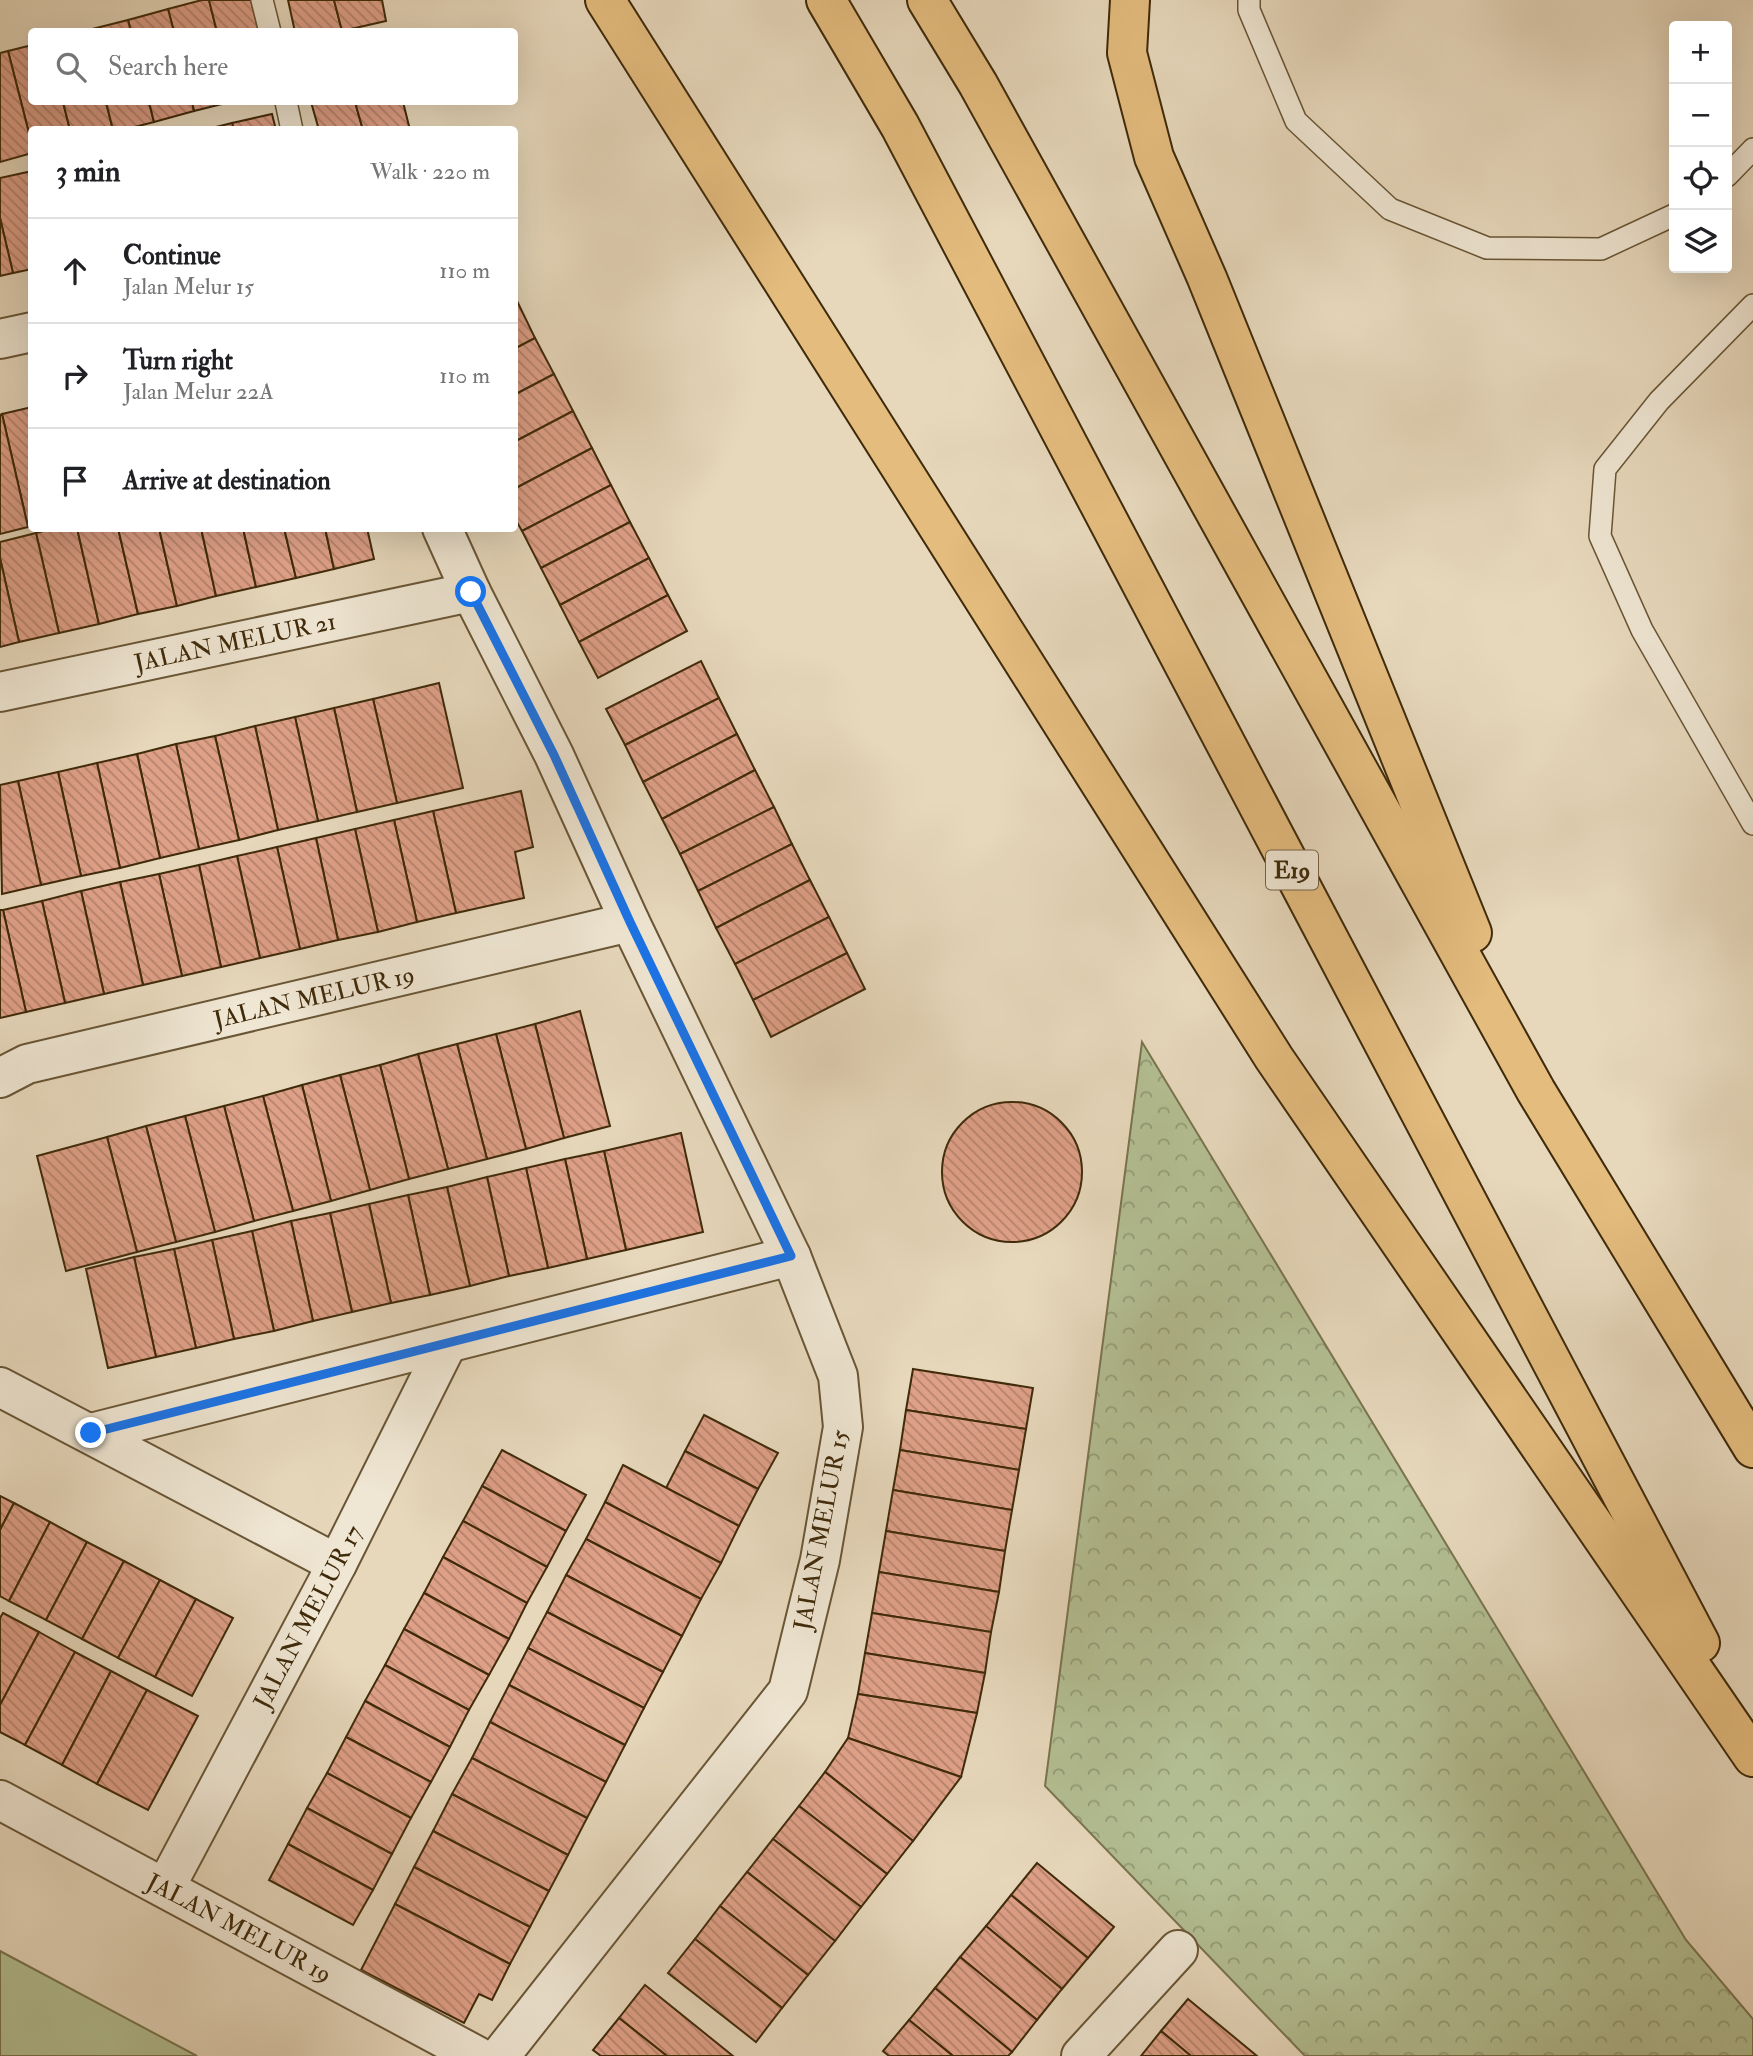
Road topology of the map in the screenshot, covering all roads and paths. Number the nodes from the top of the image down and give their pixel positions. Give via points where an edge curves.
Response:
1 (262, 0) edge
2 (605, 0) edge
3 (826, 0) edge
4 (927, 0) edge
5 (1130, 0) edge
6 (1249, 0) edge
7 (269, 28) edge
8 (287, 105) edge
9 (291, 126) edge
10 (1753, 149) edge
11 (1732, 171) edge
12 (1669, 217) edge
13 (1753, 305) edge
14 (28, 333) edge
15 (0, 339) edge
16 (444, 532) edge
17 (471, 592) junction
18 (0, 692) edge
19 (1753, 824) edge
20 (630, 922) junction
21 (0, 1079) edge
22 (1535, 1090) junction
23 (791, 1256) junction
24 (447, 1344) junction
25 (0, 1387) edge
26 (91, 1433) junction
27 (1753, 1448) edge
28 (337, 1564) junction
29 (1753, 1744) edge
30 (1753, 1757) edge
31 (0, 1800) edge
32 (164, 1888) junction
33 (1178, 1950) dead end
34 (477, 2056) edge
35 (500, 2056) edge
36 (1081, 2056) edge

1 - 7 lane
2 - 30 highway via 1274,1058
3 - 29 highway, E19 via 900,126
4 - 22 highway via 978,84
5 - 22 highway via 1128,53 1154,157
6 - 12 lane via 1249,10 1297,121 1390,209 1487,248 1601,249
8 - 9 lane
10 - 11 lane
13 - 19 lane via 1659,401 1605,470 1600,536 1642,630
14 - 15 street
16 - 17 street, JALAN MELUR 15
17 - 18 street, JALAN MELUR 21
17 - 20 street, JALAN MELUR 15 via 554,755
20 - 21 street, JALAN MELUR 19 via 27,1064
20 - 23 street, JALAN MELUR 15
22 - 27 highway
23 - 24 street
23 - 35 street, JALAN MELUR 15 via 838,1376 842,1427 820,1560 788,1691
24 - 26 street
24 - 28 street, JALAN MELUR 17
25 - 26 street
26 - 28 street
28 - 32 street, JALAN MELUR 17
31 - 32 street, JALAN MELUR 19
32 - 34 street, JALAN MELUR 19
33 - 36 street

